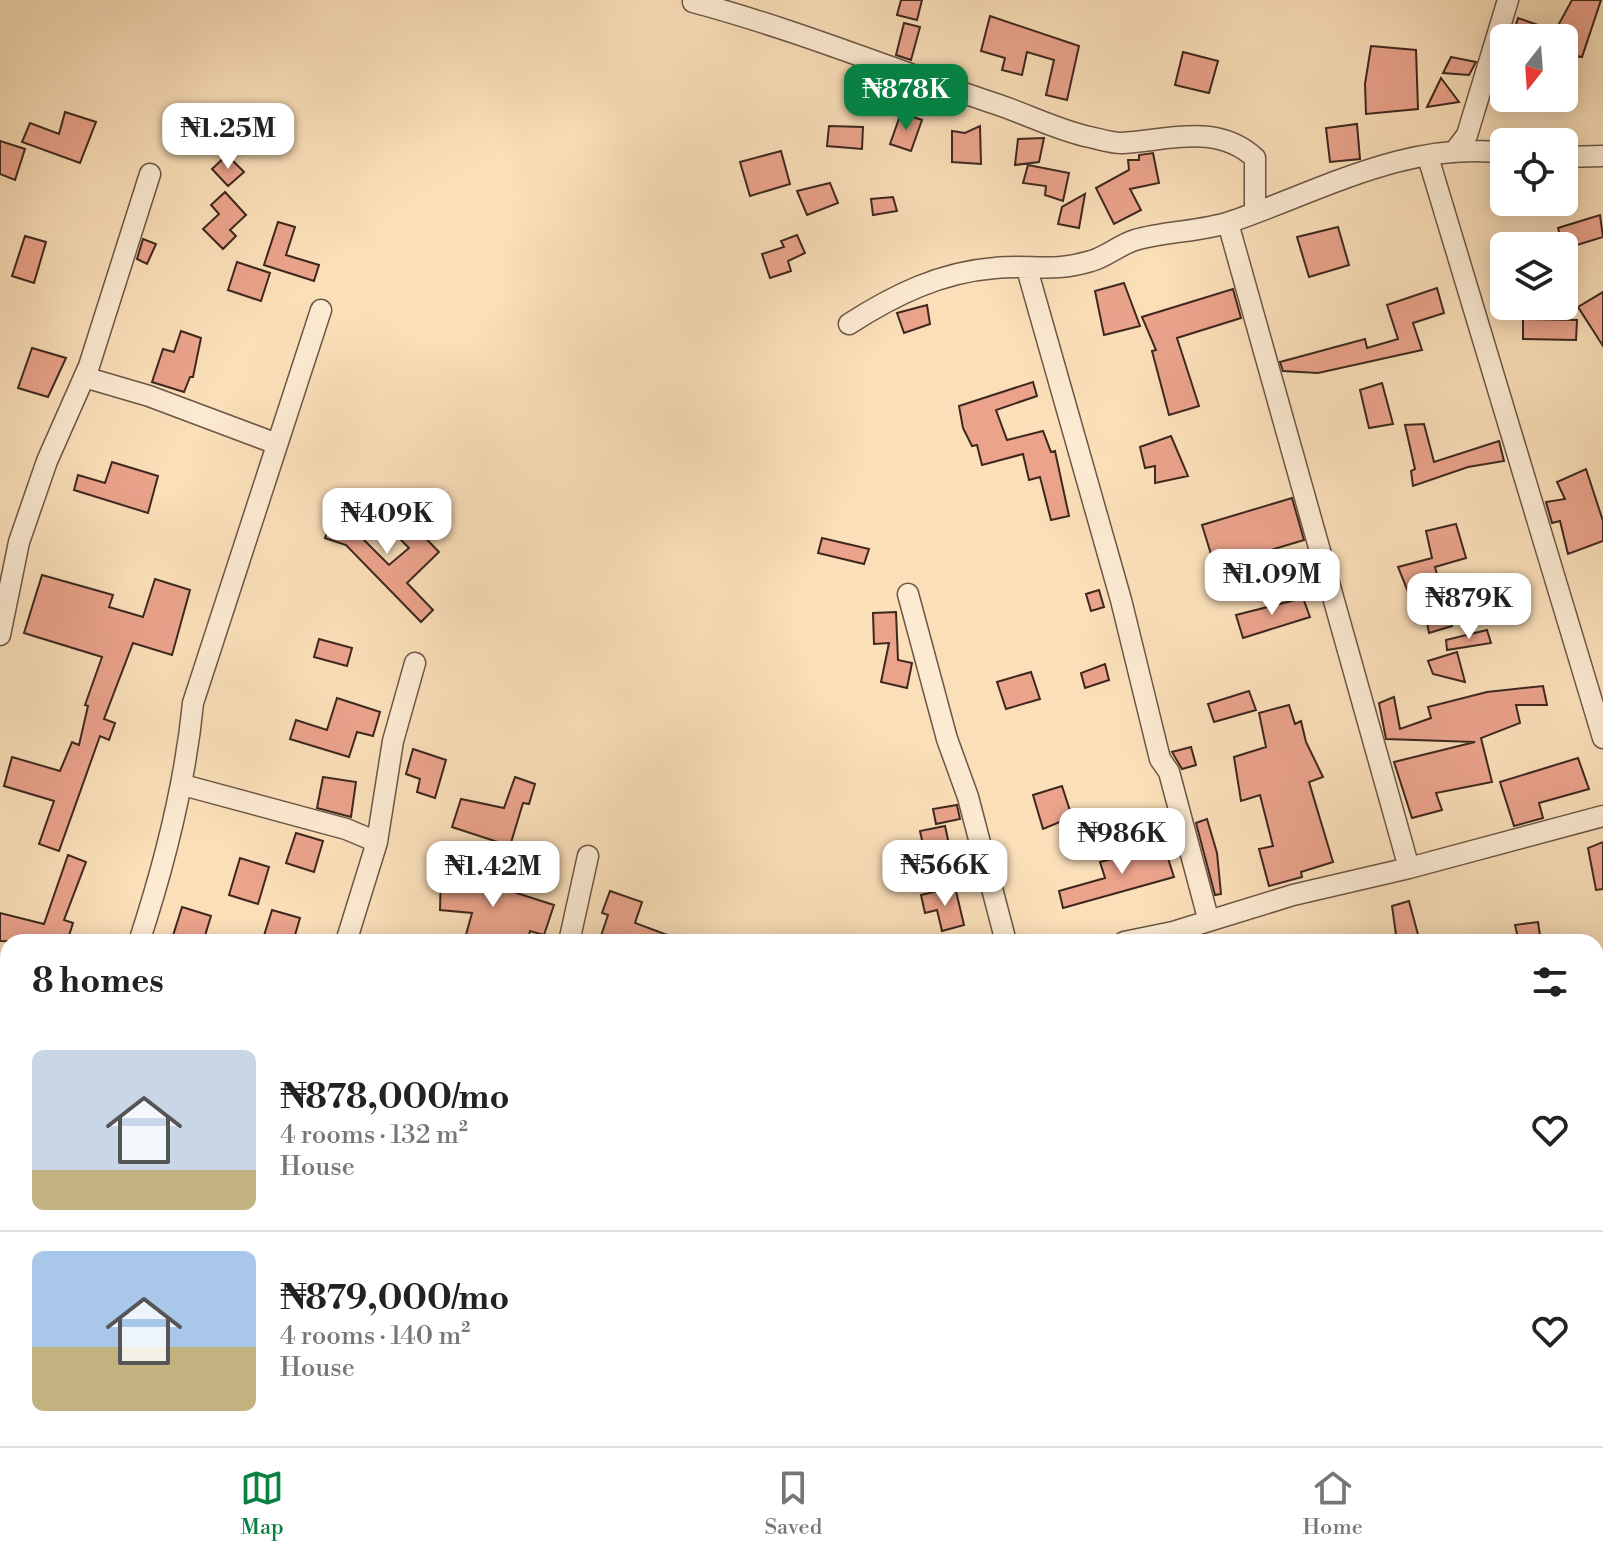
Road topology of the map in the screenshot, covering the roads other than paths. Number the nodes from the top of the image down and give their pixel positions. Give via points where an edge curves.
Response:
1 (1508, 0) edge
2 (693, 2) dead end
3 (1471, 142) junction
4 (1490, 148) edge
5 (1603, 156) edge
6 (1428, 157) junction
7 (1578, 157) edge
8 (150, 174) dead end
9 (1255, 212) junction
10 (1228, 223) junction
11 (1027, 269) junction
12 (321, 310) dead end
13 (849, 324) dead end
14 (84, 377) junction
15 (277, 444) junction
16 (908, 594) dead end
17 (0, 635) edge
18 (415, 663) dead end
19 (1603, 738) edge
20 (183, 785) junction
21 (1603, 816) edge
22 (377, 842) junction
23 (588, 856) dead end
24 (1409, 868) junction
25 (1208, 918) junction
26 (142, 934) edge
27 (348, 934) edge
28 (571, 934) edge
29 (1004, 934) edge
30 (1179, 934) edge

1 - 3 street
2 - 9 street via 791,30 1075,133 1119,143 1161,136 1207,137 1244,147 1255,158
3 - 4 street
3 - 6 street
5 - 7 street
6 - 9 street via 1361,171
6 - 19 street
8 - 14 street
9 - 10 street
10 - 11 street via 1138,239 1068,267
10 - 24 street
11 - 13 street via 952,273
11 - 25 street
12 - 15 street
14 - 15 street
14 - 17 street via 19,542
15 - 20 street via 193,703
16 - 29 street
18 - 22 street via 393,741
20 - 22 street
20 - 26 street
21 - 24 street
22 - 27 street
23 - 28 street
24 - 25 street
25 - 30 street

